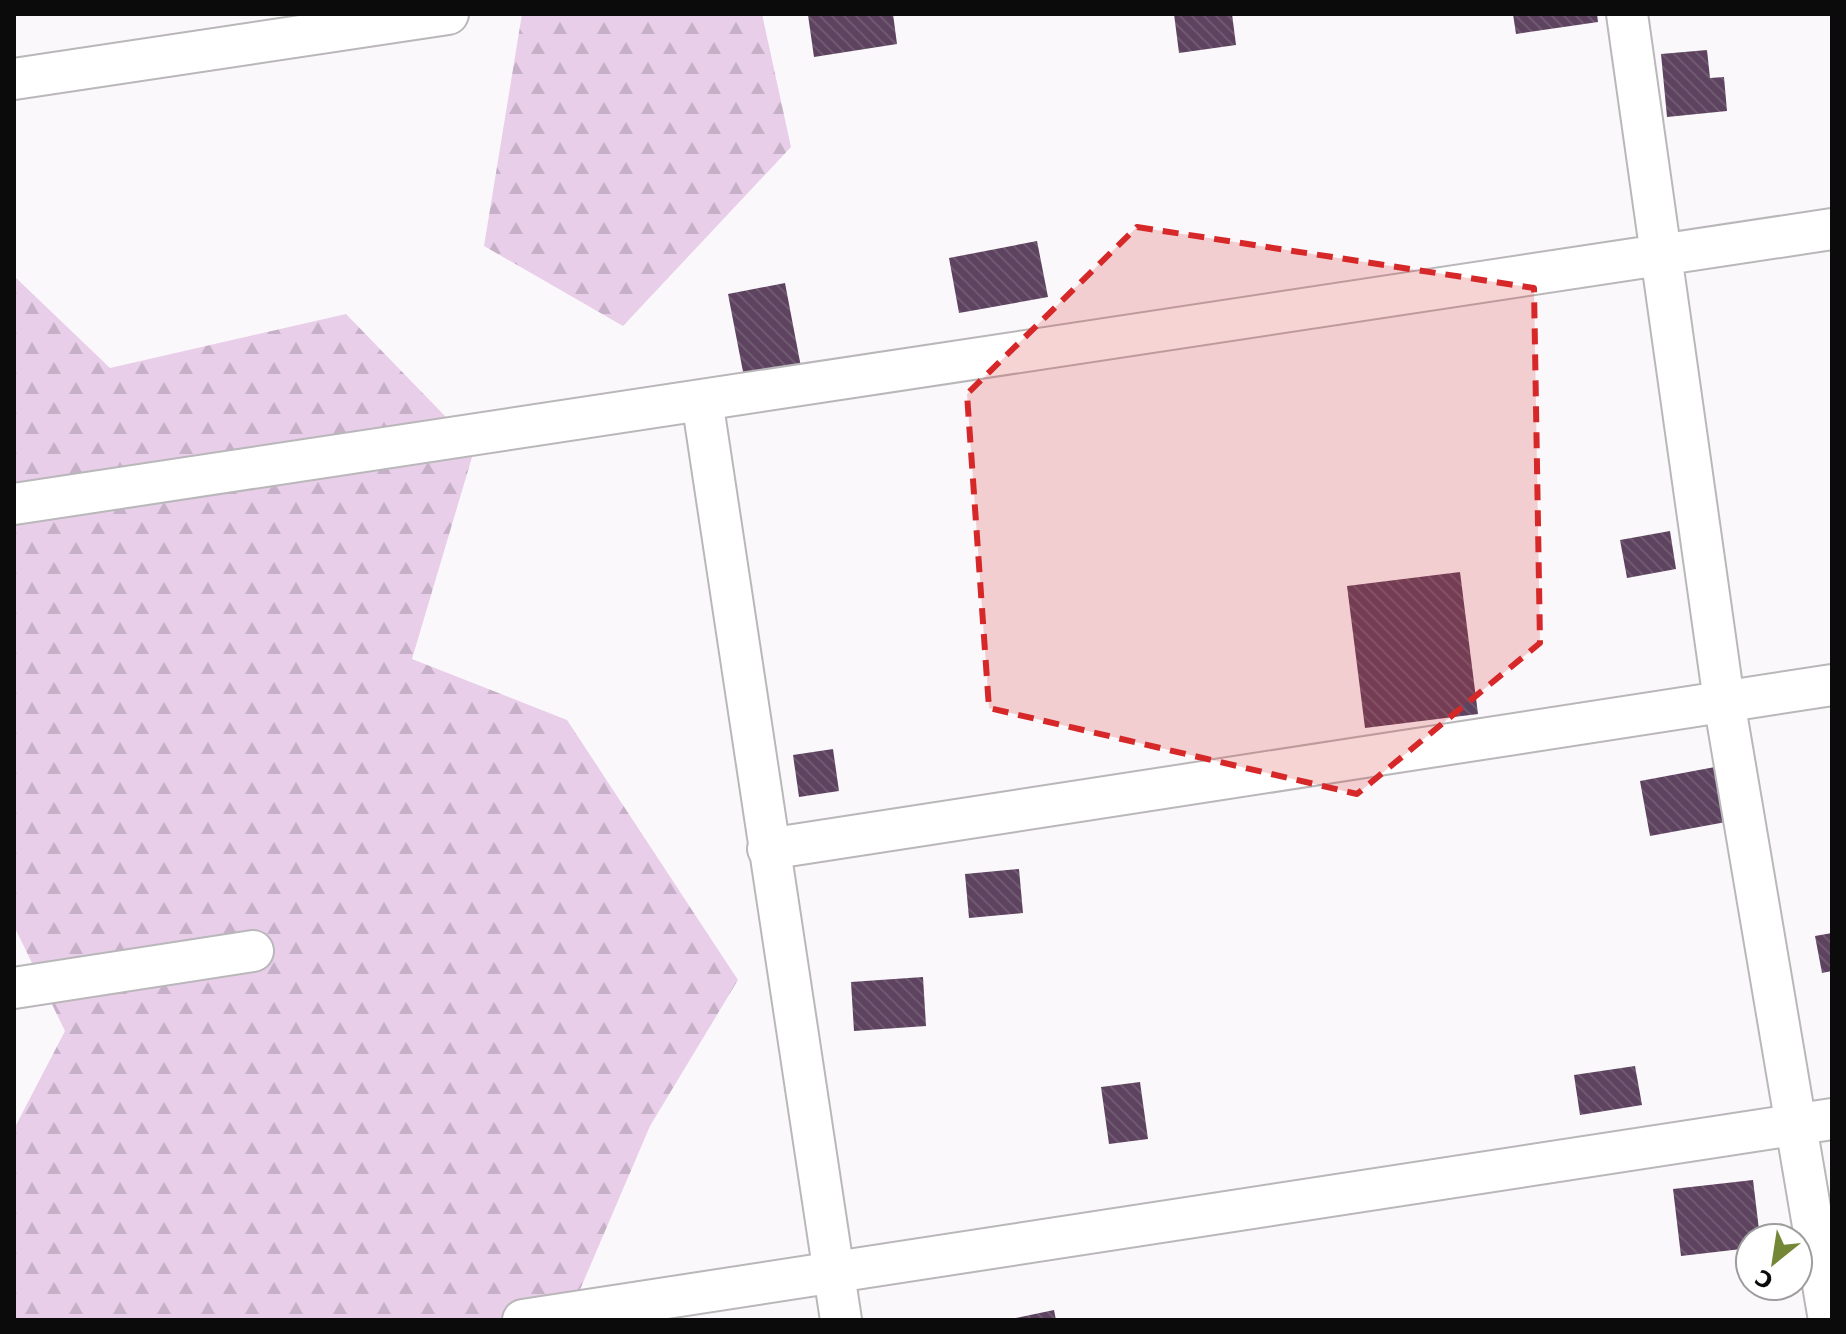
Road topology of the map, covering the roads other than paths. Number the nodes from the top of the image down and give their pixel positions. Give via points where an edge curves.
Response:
1 (448, 14) edge
2 (1627, 14) edge
3 (14, 79) edge
4 (1832, 229) edge
5 (1662, 255) junction
6 (702, 400) junction
7 (14, 504) edge
8 (1832, 685) edge
9 (1724, 701) junction
10 (768, 849) junction
11 (253, 951) dead end
12 (14, 988) edge
13 (1814, 1122) edge
14 (834, 1273) junction
15 (523, 1320) edge
16 (841, 1320) edge
17 (1829, 1320) edge

1 - 3 lane
2 - 5 lane
4 - 5 lane
5 - 6 lane
5 - 9 lane
6 - 7 lane
6 - 10 lane
8 - 9 lane
9 - 10 lane
9 - 13 lane
10 - 14 lane
11 - 12 lane
13 - 14 lane
13 - 17 lane
14 - 15 lane
14 - 16 lane

